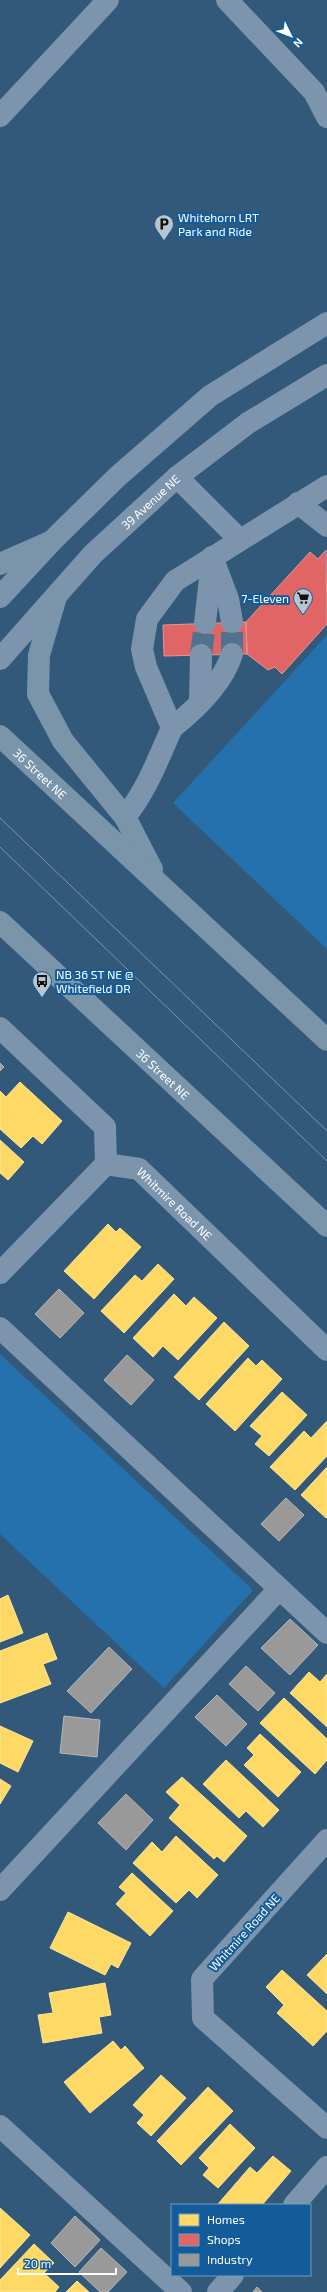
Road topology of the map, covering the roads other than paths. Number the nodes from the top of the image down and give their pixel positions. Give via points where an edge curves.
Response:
1 (108, 0) edge
2 (227, 0) edge
3 (0, 116) edge
4 (327, 117) edge
5 (327, 323) edge
6 (327, 375) edge
7 (177, 477) junction
8 (327, 486) edge
9 (298, 503) junction
10 (327, 526) edge
11 (239, 539) junction
12 (52, 541) junction
13 (212, 557) junction
14 (0, 564) edge
15 (0, 597) edge
16 (56, 597) junction
17 (232, 622) tunnel mouth
18 (205, 623) tunnel mouth
19 (232, 654) tunnel mouth
20 (201, 655) tunnel mouth
21 (0, 659) edge
22 (200, 701) junction
23 (172, 728) junction
24 (0, 736) edge
25 (125, 817) junction
26 (160, 884) junction
27 (0, 922) edge
28 (0, 1028) edge
29 (327, 1040) edge
30 (106, 1164) junction
31 (327, 1226) edge
32 (0, 1274) edge
33 (0, 1328) edge
34 (327, 1350) edge
35 (279, 1589) junction
36 (327, 1633) edge
37 (327, 1840) edge
38 (0, 1890) edge
39 (0, 2126) edge
40 (327, 2128) edge
41 (327, 2167) edge
42 (295, 2204) edge
43 (232, 2276) edge
44 (181, 2292) edge
45 (218, 2292) edge

1 - 3 street
2 - 4 street via 314,92
5 - 12 street via 210,396 117,477
6 - 7 street, 39 Avenue NE via 248,423
7 - 11 street
7 - 16 street, 39 Avenue NE via 93,554
8 - 9 street
9 - 10 street
9 - 11 street
11 - 13 street
12 - 14 main road
12 - 15 street
13 - 17 street via 228,599
13 - 18 street
13 - 23 street via 175,582 147,619 142,649 146,667
16 - 21 street, 39 Avenue NE
16 - 25 main road via 39,655 38,694 63,741
19 - 22 street via 227,671
20 - 22 street
22 - 23 street
23 - 25 street via 150,779
24 - 26 main road, 36 Street NE
25 - 26 main road
26 - 29 main road, 36 Street NE
27 - 31 main road, 36 Street NE
28 - 30 street via 105,1127
30 - 32 street
30 - 34 street, Whitmire Road NE via 139,1169
33 - 35 street
35 - 36 street
35 - 38 street
37 - 40 street, Whitmire Road NE via 202,1978 203,2018
39 - 44 street
41 - 42 street
43 - 45 street

